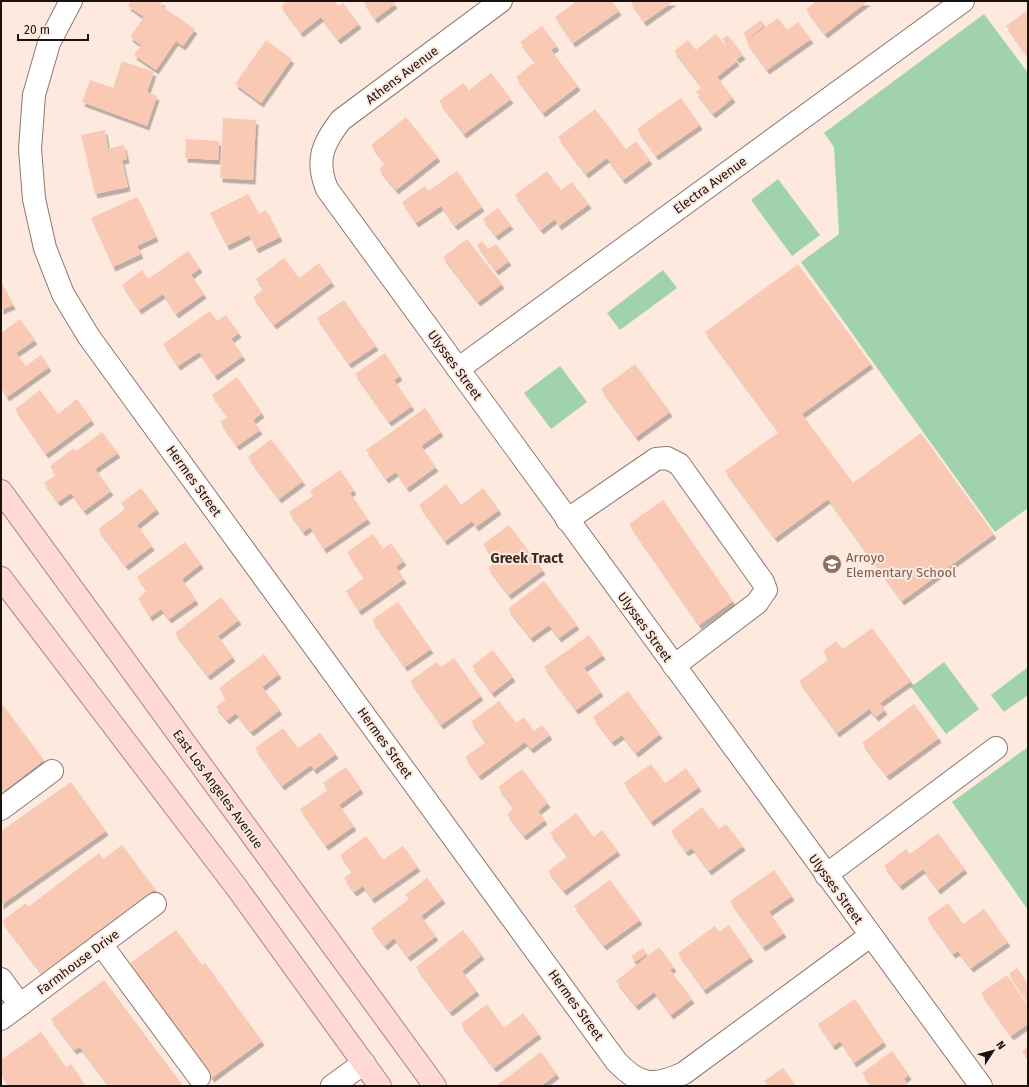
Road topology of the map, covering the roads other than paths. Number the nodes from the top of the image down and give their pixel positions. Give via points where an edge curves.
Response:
1 (71, 1) edge
2 (963, 1) edge
3 (488, 5) edge
4 (321, 162) joint
5 (458, 369) junction
6 (1, 491) edge
7 (567, 520) junction
8 (1, 578) edge
9 (674, 666) junction
10 (996, 748) dead end
11 (52, 771) dead end
12 (1, 809) edge
13 (826, 874) junction
14 (155, 904) dead end
15 (870, 936) junction
16 (101, 944) junction
17 (1, 979) edge
18 (20, 1005) junction
19 (1, 1019) edge
20 (364, 1064) junction
21 (199, 1077) dead end
22 (332, 1086) edge
23 (380, 1086) edge
24 (435, 1086) edge
25 (981, 1086) edge

1 - 15 street, Hermes Street via 49,43 34,95 30,149 34,199 45,248 63,294 89,337 629,1075 648,1082 667,1082 684,1073
2 - 5 street, Electra Avenue
3 - 4 street, Athens Avenue via 341,120 326,139
4 - 5 street, Ulysses Street via 322,176 327,189
5 - 7 street, Ulysses Street
6 - 24 main road, East Los Angeles Avenue
7 - 9 street, Ulysses Street
7 - 9 street via 656,459 667,458 679,464 763,582 766,590 757,603
8 - 20 main road via 237,888
9 - 13 street, Ulysses Street
10 - 13 street
11 - 12 street
13 - 15 street, Ulysses Street
14 - 16 street, Farmhouse Drive
15 - 25 street, Ulysses Street
16 - 18 street, Farmhouse Drive
16 - 21 street
17 - 18 street
18 - 19 street, Farmhouse Drive
20 - 22 street
20 - 23 main road

